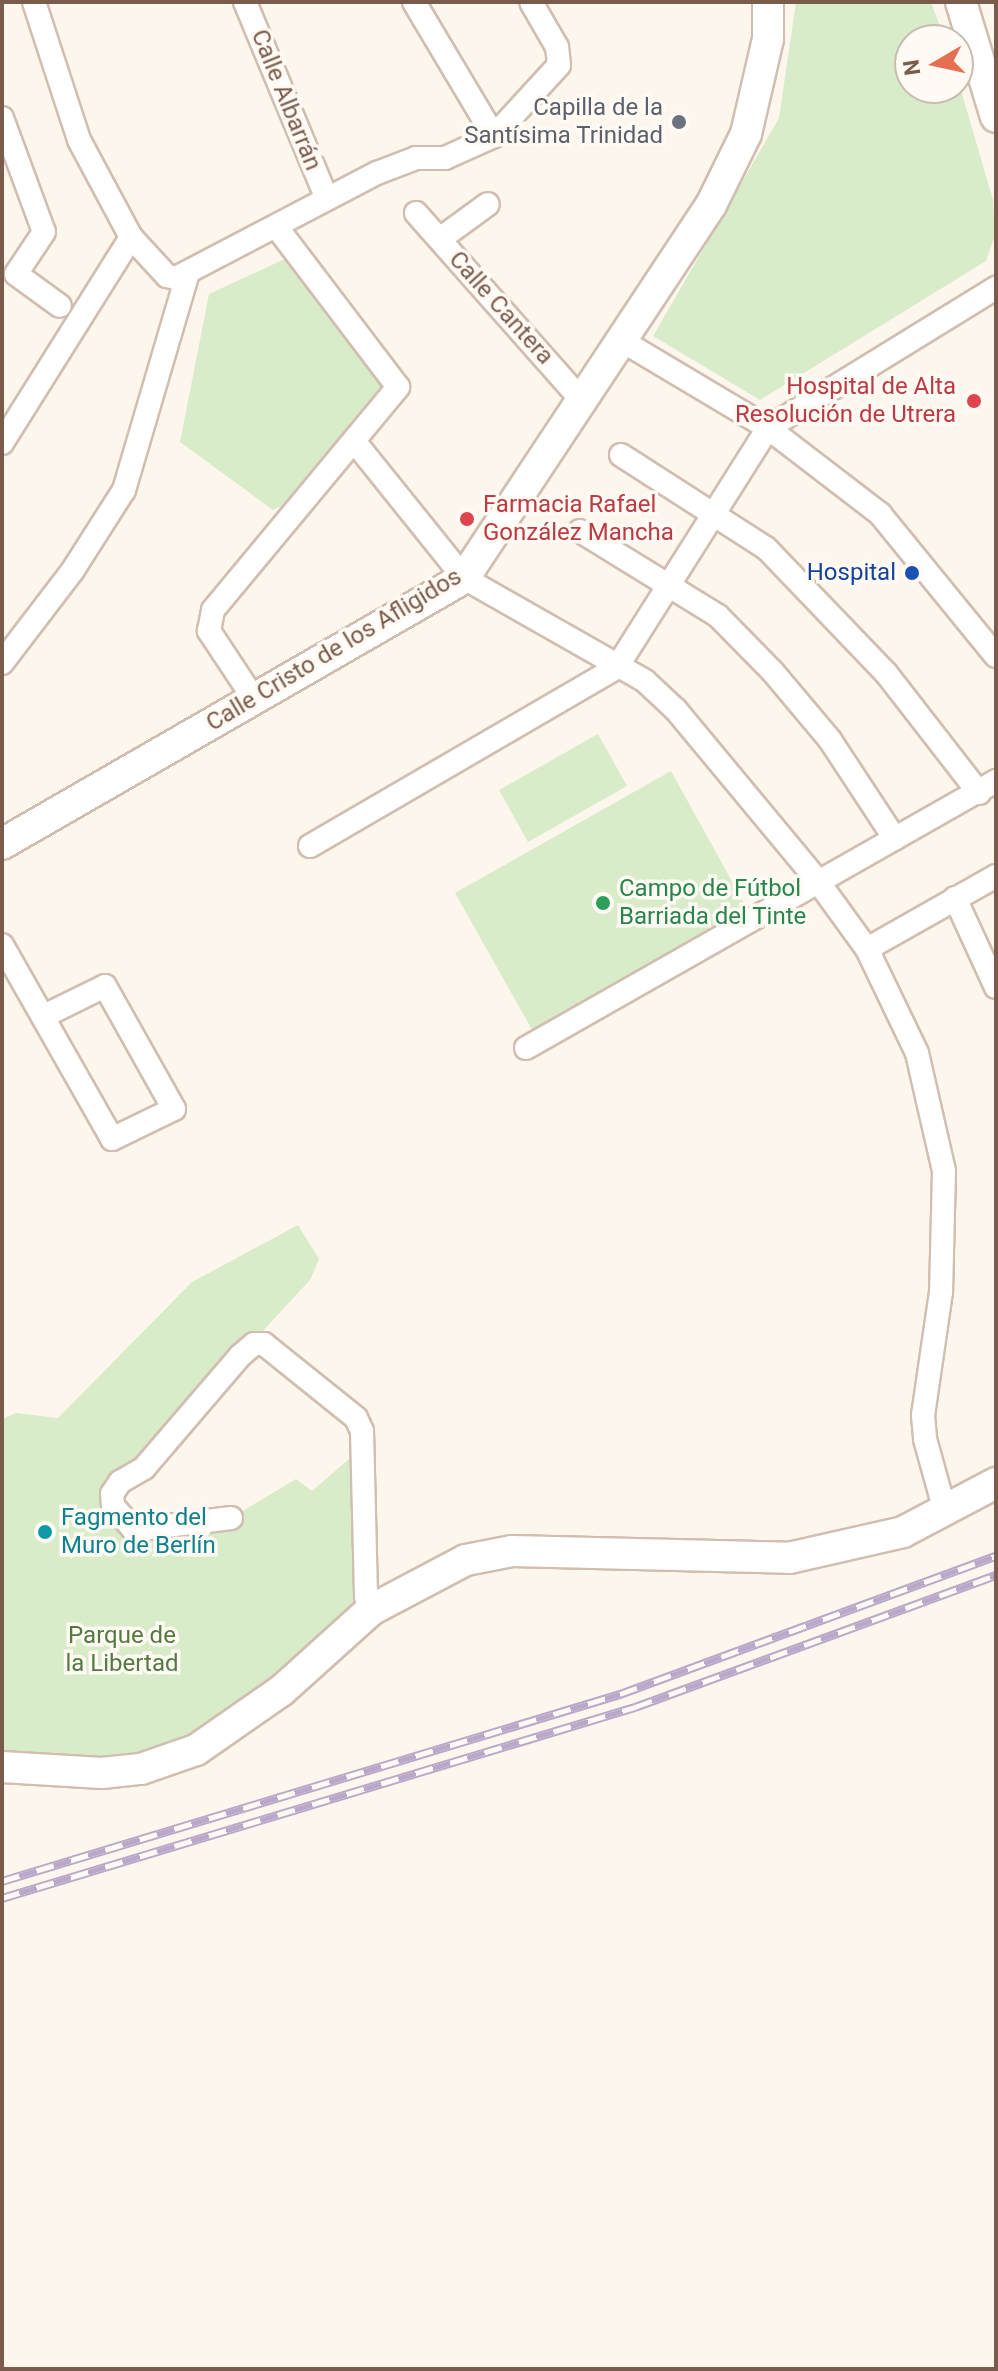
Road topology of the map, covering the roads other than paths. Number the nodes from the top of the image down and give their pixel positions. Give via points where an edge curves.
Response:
1 (34, 2) edge
2 (245, 2) edge
3 (414, 2) edge
4 (531, 2) edge
5 (768, 2) edge
6 (961, 2) edge
7 (996, 117) edge
8 (2, 118) edge
9 (494, 136) junction
10 (327, 199) junction
11 (488, 204) dead end
12 (416, 213) dead end
13 (276, 226) junction
14 (131, 237) junction
15 (440, 239) junction
16 (188, 273) junction
17 (996, 288) edge
18 (69, 313) junction
19 (624, 342) junction
20 (584, 403) junction
21 (768, 428) junction
22 (354, 441) junction
23 (2, 443) edge
24 (621, 455) dead end
25 (715, 513) junction
26 (580, 531) dead end
27 (464, 578) junction
28 (668, 585) junction
29 (996, 656) edge
30 (2, 663) edge
31 (617, 667) junction
32 (254, 699) junction
33 (988, 787) edge
34 (895, 839) junction
35 (2, 844) edge
36 (310, 846) dead end
37 (996, 876) edge
38 (817, 880) junction
39 (955, 898) junction
40 (867, 949) junction
41 (3, 950) edge
42 (996, 987) edge
43 (46, 1015) junction
44 (526, 1048) dead end
45 (996, 1483) edge
46 (945, 1511) junction
47 (231, 1518) dead end
48 (371, 1610) junction
49 (2, 1767) edge

1 - 14 street via 79,140
2 - 10 street, Calle Albarrán
3 - 9 street
4 - 9 street via 557,47 559,65
5 - 19 street, Calle Cristo de los Afligidos via 768,39 746,134 711,205
6 - 7 street
8 - 18 street via 44,232 16,274
9 - 10 street via 445,158 416,158
10 - 13 street
11 - 15 street
12 - 15 street, Calle Cantera
13 - 16 street
13 - 22 street via 398,387
14 - 16 street via 167,276
14 - 18 street
15 - 20 street, Calle Cantera
16 - 30 street via 124,490 73,570
17 - 21 street
18 - 23 street
19 - 20 street, Calle Cristo de los Afligidos
19 - 21 street
20 - 27 street, Calle Cristo de los Afligidos
21 - 25 street
21 - 29 street via 880,514
22 - 27 street
22 - 32 street via 209,619 212,637
24 - 25 street
25 - 28 street
25 - 33 street via 766,548 816,595
26 - 28 street
27 - 31 street
27 - 32 street, Calle Cristo de los Afligidos
28 - 31 street
28 - 34 street via 718,616 773,672 830,740
31 - 36 street
31 - 38 street via 645,681 676,710
32 - 35 street, Calle Cristo de los Afligidos
33 - 34 street
34 - 38 street
37 - 39 street
38 - 40 street
38 - 44 street via 798,896
39 - 40 street
39 - 42 street
40 - 46 street via 917,1053 944,1171 941,1292 923,1415
41 - 43 street
43 - 43 street via 112,1139 174,1109 105,986
45 - 46 street
46 - 48 street via 903,1532 789,1558 486,1555 411,1584
47 - 48 street via 134,1530 113,1506 112,1494 120,1482 144,1468 240,1356 254,1344 264,1344 356,1418 362,1431 366,1597
48 - 49 street via 281,1691 196,1750 141,1769 102,1773

